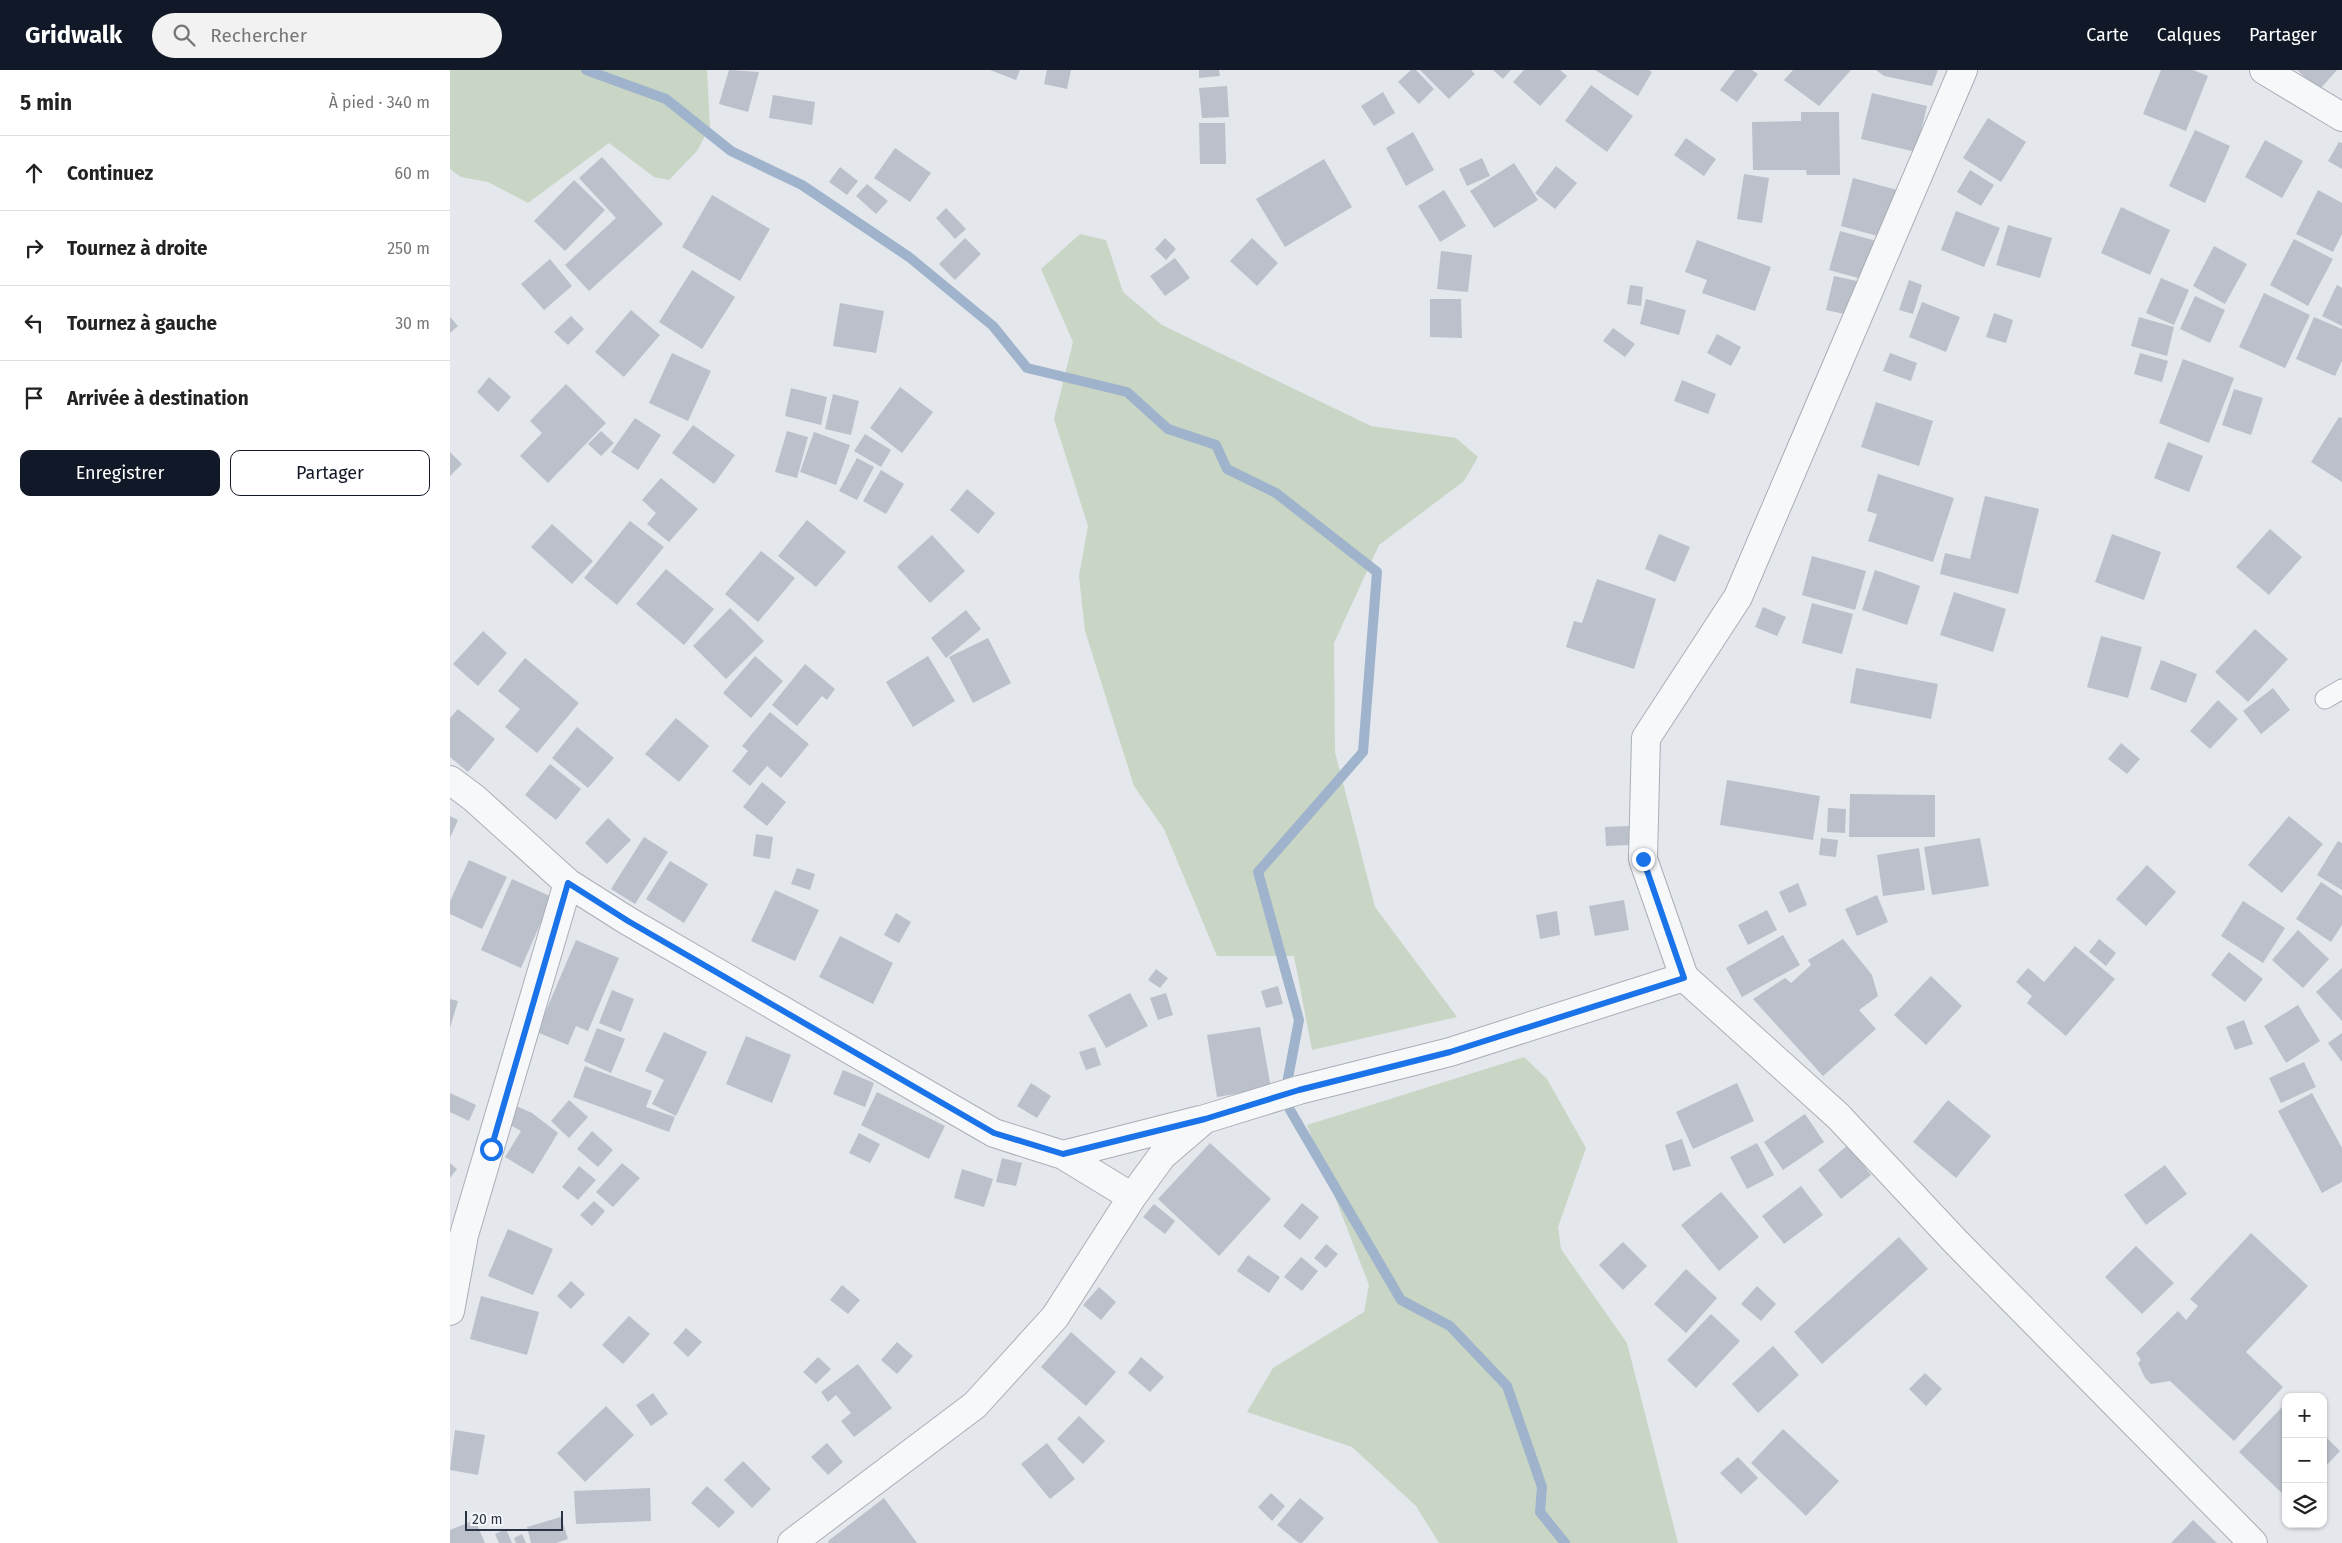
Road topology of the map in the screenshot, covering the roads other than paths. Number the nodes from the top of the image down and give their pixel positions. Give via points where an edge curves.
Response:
1 (1963, 70) edge
2 (2264, 70) edge
3 (2342, 117) edge
4 (2342, 689) edge
5 (2325, 699) dead end
6 (450, 780) edge
7 (568, 883) junction
8 (1684, 978) junction
9 (1205, 1119) junction
10 (1063, 1154) junction
11 (1132, 1197) junction
12 (457, 1234) edge
13 (450, 1311) edge
14 (792, 1543) edge
15 (2254, 1543) edge

1 - 8 street via 1738,597 1646,738 1643,859
2 - 3 street
4 - 5 lane
6 - 7 street
7 - 10 street via 994,1133
7 - 12 street
8 - 9 street via 1450,1052 1299,1090
8 - 15 street via 1838,1116 1956,1242
9 - 10 street
9 - 11 street via 1162,1156
10 - 11 street
11 - 14 street via 1055,1317 975,1405
12 - 13 street

